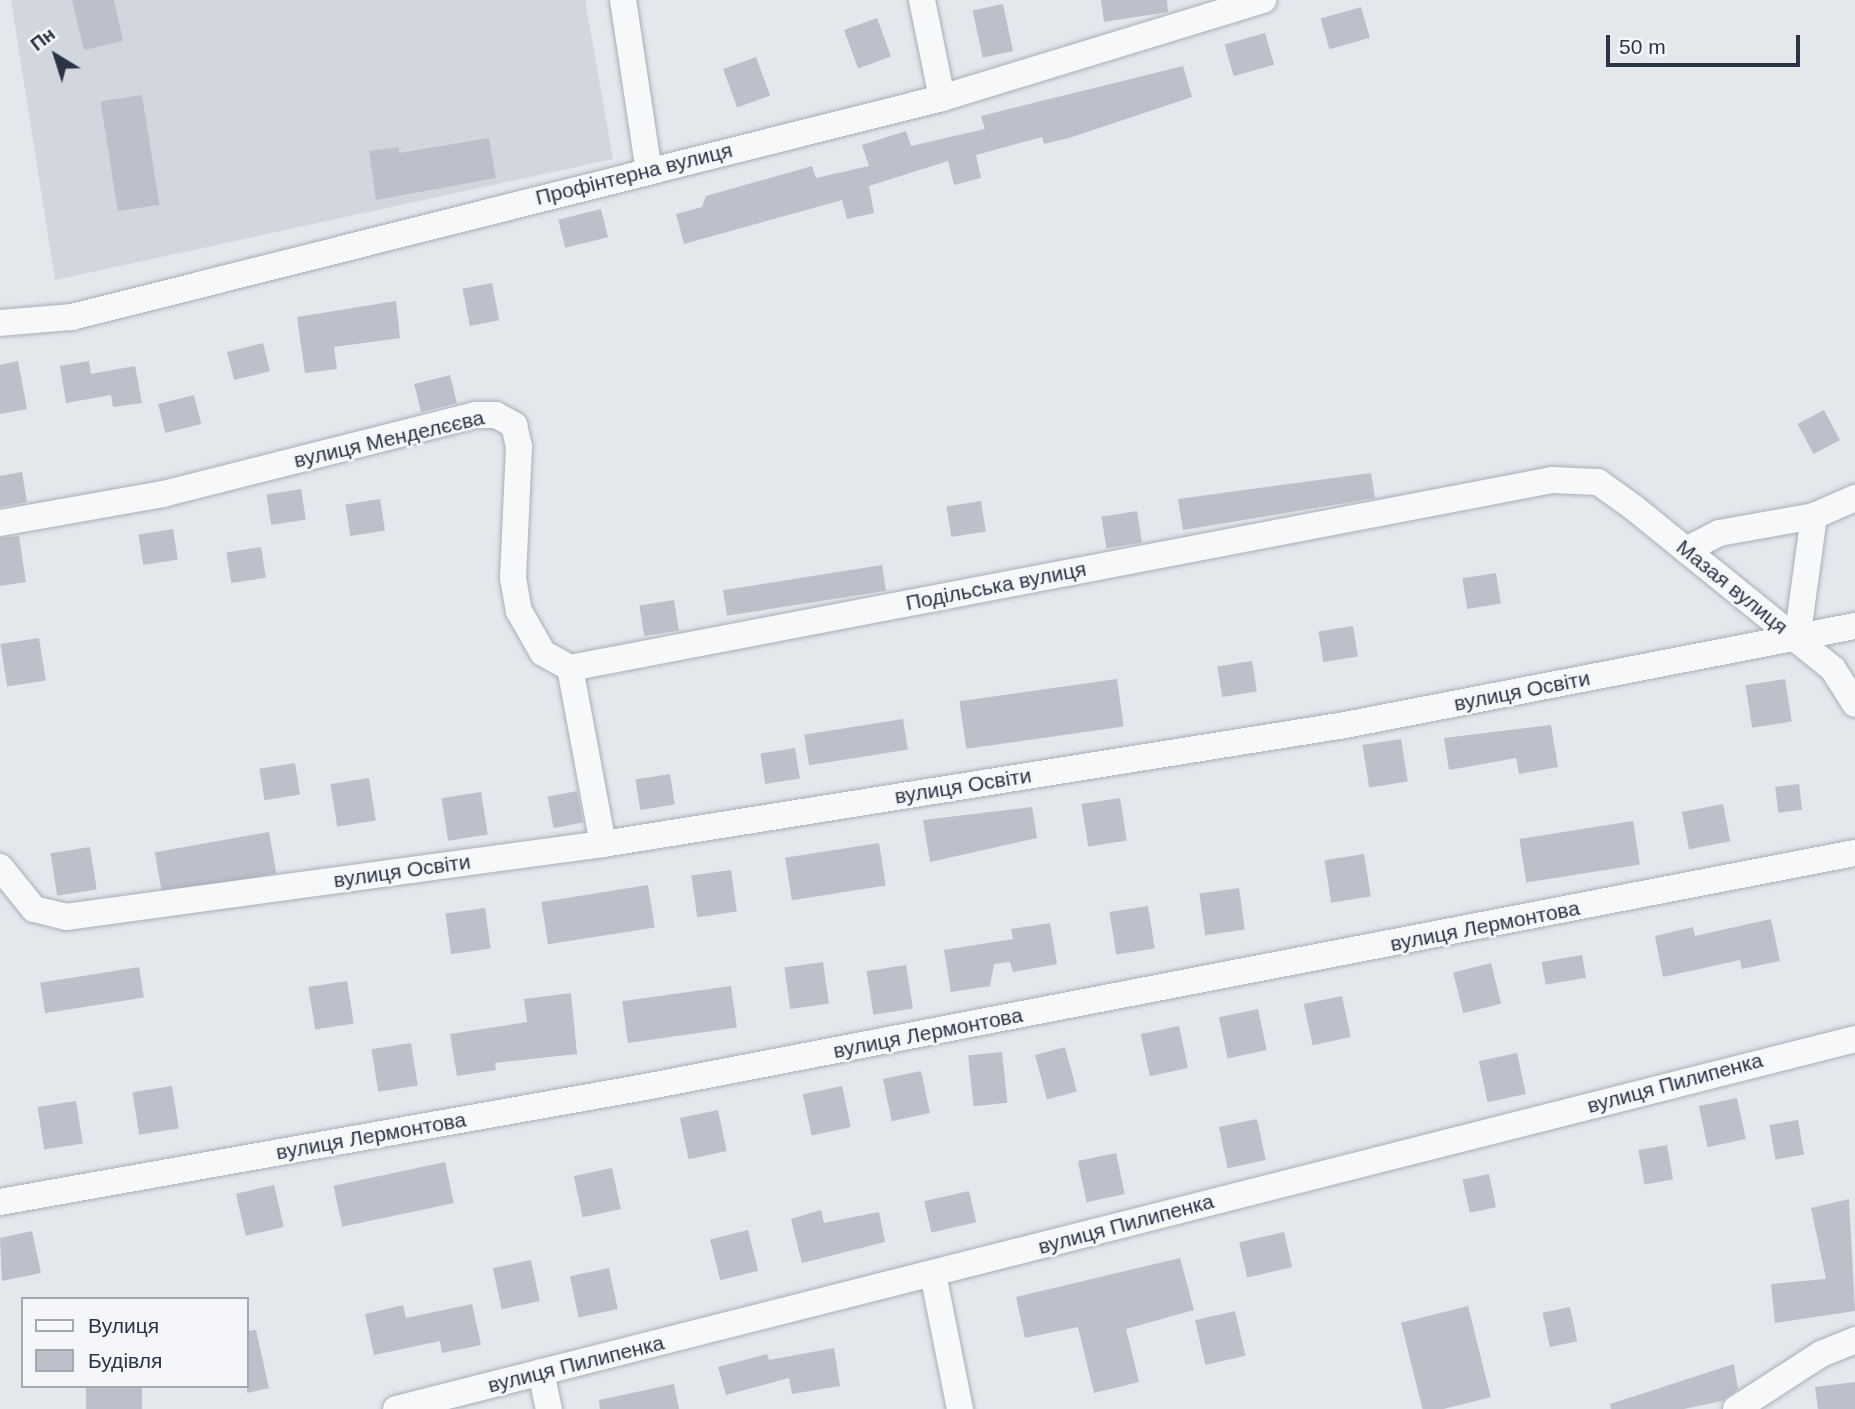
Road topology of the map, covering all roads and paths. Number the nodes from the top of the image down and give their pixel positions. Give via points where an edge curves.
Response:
1 (623, 0) edge
2 (922, 0) edge
3 (1263, 0) edge
4 (942, 98) junction
5 (649, 170) junction
6 (0, 323) edge
7 (1598, 482) joint
8 (1855, 498) edge
9 (1814, 516) junction
10 (0, 523) edge
11 (1686, 550) junction
12 (1855, 626) edge
13 (1797, 640) junction
14 (570, 668) junction
15 (1855, 704) edge
16 (603, 844) junction
17 (1855, 853) edge
18 (0, 867) edge
19 (1855, 1039) edge
20 (0, 1202) edge
21 (933, 1274) junction
22 (1855, 1340) edge
23 (541, 1372) junction
24 (396, 1409) edge
25 (549, 1409) edge
26 (960, 1409) edge
27 (1736, 1409) edge

1 - 5 street
2 - 4 street
3 - 4 street, Профінтерна вулиця
4 - 5 street, Профінтерна вулиця
5 - 6 street, Профінтерна вулиця via 72,317
7 - 11 street, Мазая вулиця
7 - 14 street, Подільська вулиця via 1552,480
8 - 9 street
9 - 11 street via 1753,523
9 - 13 street
10 - 14 street, вулиця Менделєєва via 163,494 496,415 514,425 519,446 513,578 519,611 543,653
11 - 13 street, Мазая вулиця
12 - 13 street, вулиця Освіти
13 - 15 street, Мазая вулиця via 1833,669
13 - 16 street, вулиця Освіти via 1345,725
14 - 16 street
16 - 18 street, вулиця Освіти via 66,917 34,909
17 - 20 street, вулиця Лермонтова via 658,1084
19 - 21 street, вулиця Пилипенка
21 - 23 street, вулиця Пилипенка
21 - 26 street
22 - 27 street via 1821,1354
23 - 24 street, вулиця Пилипенка
23 - 25 street

